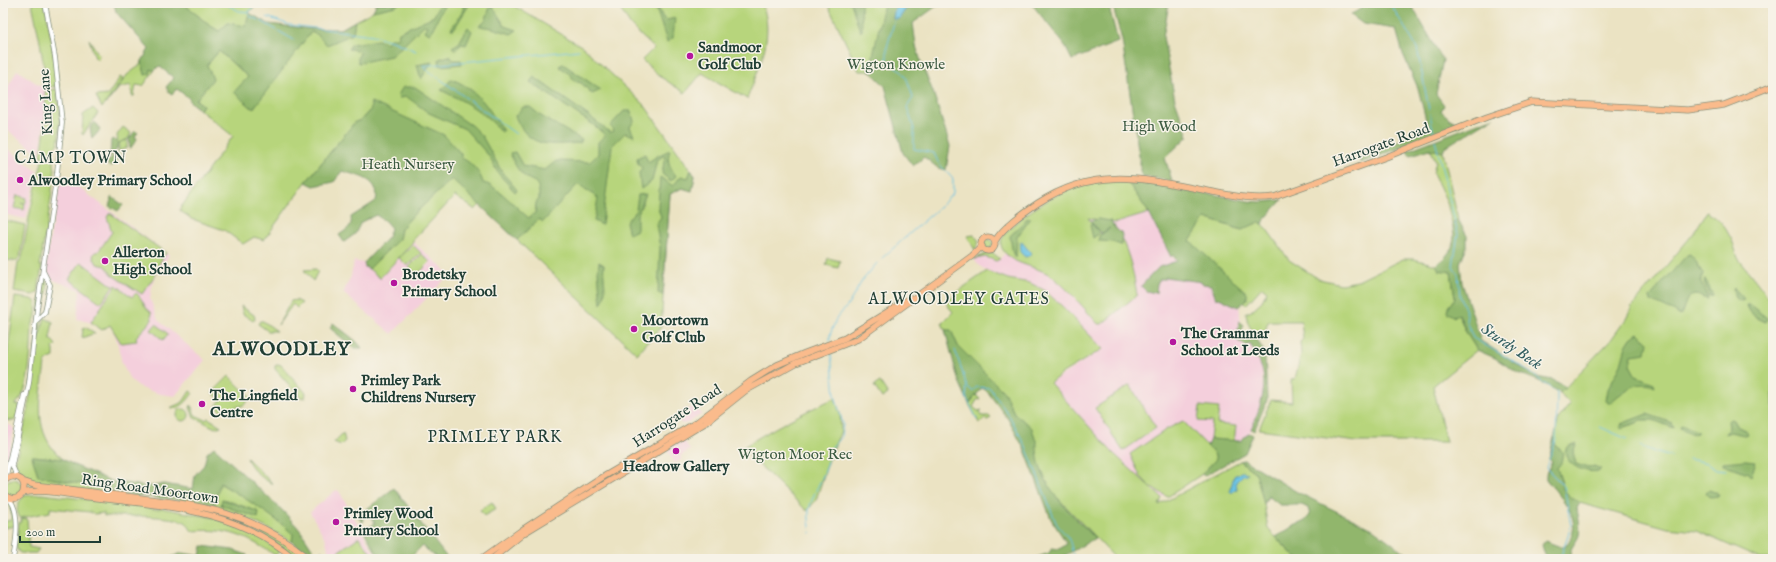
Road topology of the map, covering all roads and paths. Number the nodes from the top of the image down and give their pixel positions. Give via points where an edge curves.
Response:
1 (45, 3) edge
2 (1773, 86) edge
3 (993, 239) junction
4 (984, 248) junction
5 (42, 271) junction
6 (46, 278) junction
7 (41, 281) junction
8 (37, 311) junction
9 (42, 314) junction
10 (888, 314) junction
11 (36, 320) junction
12 (858, 330) junction
13 (865, 334) junction
14 (30, 371) junction
15 (705, 423) junction
16 (684, 430) junction
17 (675, 441) junction
18 (660, 444) junction
19 (627, 466) junction
20 (17, 477) junction
21 (22, 481) junction
22 (4, 482) edge
23 (5, 495) edge
24 (21, 495) junction
25 (15, 508) junction
26 (499, 553) junction
27 (488, 554) junction
28 (13, 559) edge
29 (295, 559) edge
30 (310, 559) edge
31 (481, 559) edge
32 (492, 559) edge

1 - 5 street, King Lane via 56,57 62,124
2 - 3 highway, Harrogate Road via 1724,104 1688,110 1532,102 1274,197 1236,196 1120,178 1088,181 1052,194
3 - 4 highway via 984,238
3 - 4 highway via 994,248 990,251
4 - 10 highway, Harrogate Road
5 - 6 street
5 - 7 street, King Lane
6 - 7 street
6 - 9 street via 50,286
7 - 8 street, King Lane
8 - 9 street
8 - 11 street, King Lane
9 - 11 street
10 - 12 highway, Harrogate Road
10 - 13 highway, Harrogate Road
11 - 14 street, King Lane
12 - 13 highway via 860,335
12 - 16 highway, Harrogate Road via 845,338 777,365 751,380
13 - 15 highway, Harrogate Road via 844,346 796,363 758,383
14 - 20 street, King Lane via 12,465
14 - 22 street, King Lane
15 - 16 highway
15 - 17 highway, Harrogate Road
16 - 18 highway, Harrogate Road
17 - 18 highway via 663,446
17 - 19 highway, Harrogate Road via 642,461
18 - 19 highway, Harrogate Road
19 - 26 highway, Harrogate Road via 524,533
19 - 27 highway via 615,474 612,471
20 - 21 highway
20 - 22 highway via 10,477
21 - 24 highway via 24,486
21 - 30 highway, Ring Road Moortown via 34,485 214,509 260,526
23 - 24 highway, Ring Road Moortown via 13,499
23 - 25 street
24 - 25 street
24 - 29 highway, Ring Road Moortown via 30,491 67,494 207,514 254,532
25 - 28 street
26 - 27 highway via 496,551
26 - 32 highway, Harrogate Road
27 - 31 highway

